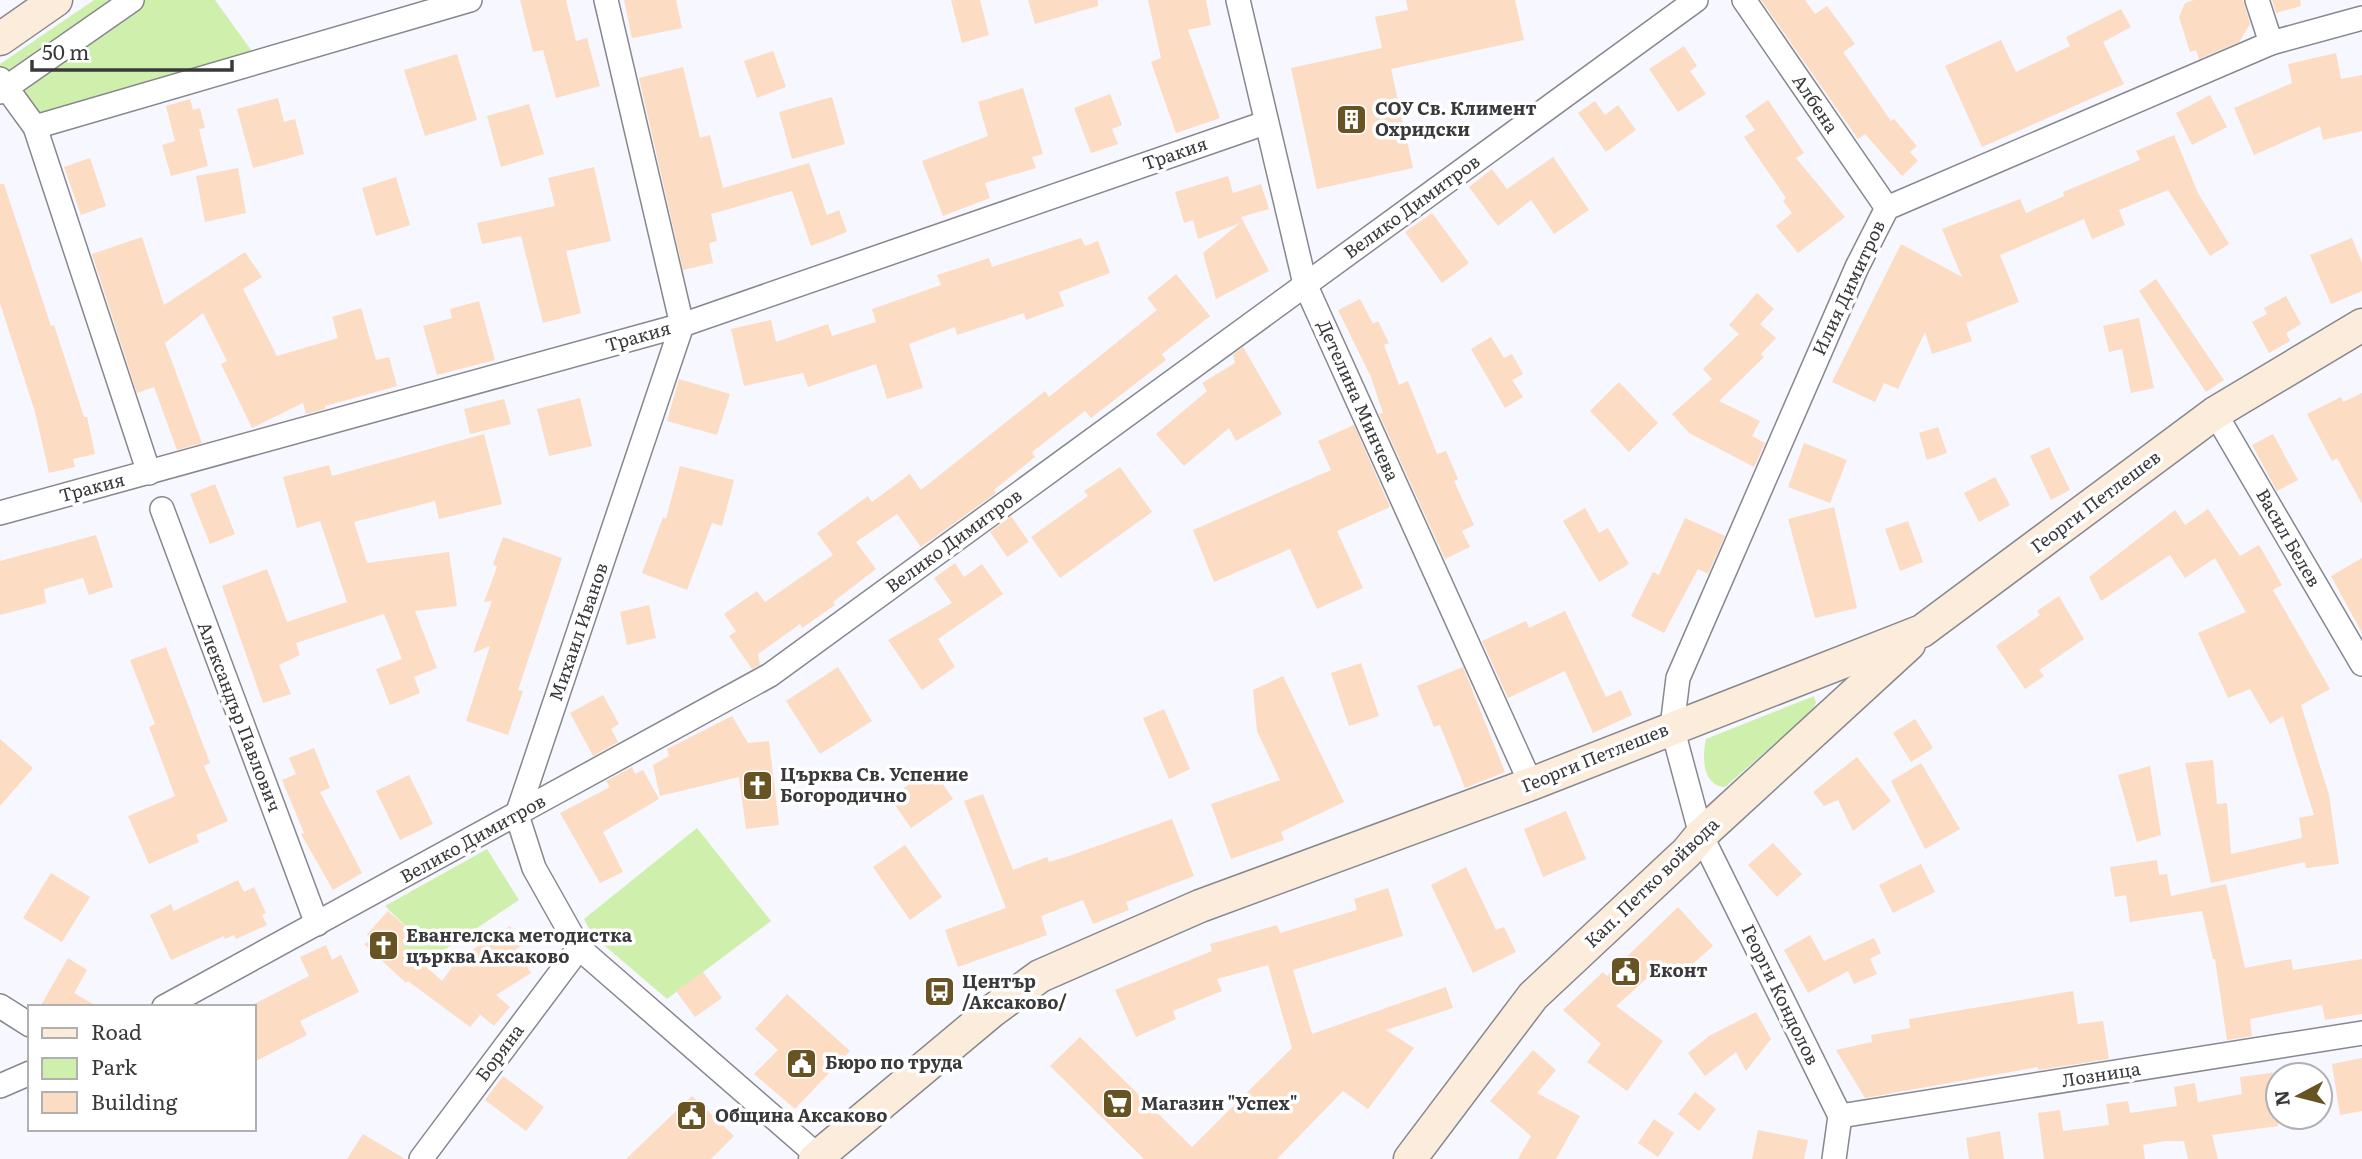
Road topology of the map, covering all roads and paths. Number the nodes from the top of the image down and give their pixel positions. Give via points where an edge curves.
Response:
1 (56, 0) edge
2 (132, 0) edge
3 (470, 0) edge
4 (606, 0) edge
5 (1238, 0) edge
6 (1696, 0) edge
7 (1744, 0) edge
8 (2257, 0) edge
9 (2362, 18) edge
10 (0, 39) edge
11 (2271, 43) junction
12 (2, 86) edge
13 (1265, 123) junction
14 (35, 127) junction
15 (1887, 208) junction
16 (1305, 285) junction
17 (682, 325) junction
18 (2362, 325) edge
19 (2215, 413) junction
20 (149, 472) junction
21 (162, 509) dead end
22 (0, 513) edge
23 (1922, 632) junction
24 (2360, 655) edge
25 (1672, 727) junction
26 (1531, 784) junction
27 (517, 815) junction
28 (1701, 835) junction
29 (317, 924) junction
30 (579, 948) junction
31 (168, 1005) edge
32 (0, 1006) edge
33 (28, 1024) edge
34 (2362, 1034) edge
35 (28, 1074) edge
36 (0, 1086) edge
37 (1840, 1116) junction
38 (817, 1158) edge
39 (421, 1159) edge
40 (1410, 1159) edge
41 (1834, 1159) edge

1 - 10 main road
2 - 12 street
3 - 14 street
4 - 17 street
5 - 13 street, Детелина Минчева
6 - 16 street, Велико Димитров
7 - 15 street, Албена
8 - 11 street
9 - 11 street, Илия Димитров
11 - 15 street, Илия Димитров
12 - 14 street
13 - 16 street, Детелина Минчева
13 - 17 street, Тракия
14 - 20 street
15 - 25 street, Илия Димитров via 1678,677
16 - 26 street, Детелина Минчева
16 - 27 street, Велико Димитров via 770,675
17 - 20 street, Тракия
17 - 27 street, Михаил Иванов
18 - 19 main road, Георги Петлешев
19 - 23 main road, Георги Петлешев
19 - 24 street, Васил Белев
20 - 22 street, Тракия
21 - 29 street, Александър Павлович
23 - 25 main road, Георги Петлешев
23 - 28 main road, Кап. Петко войвода
25 - 26 main road, Георги Петлешев
25 - 28 street, Георги Кондолов
26 - 38 main road, Георги Петлешев via 1200,906 1040,976
27 - 29 street, Велико Димитров
27 - 30 street via 534,868
28 - 37 street, Георги Кондолов
28 - 40 main road, Кап. Петко войвода via 1533,996
29 - 31 street, Велико Димитров
30 - 38 street
30 - 39 street, Боряна
32 - 33 street
34 - 37 street, Лозница
35 - 36 street
37 - 41 street

